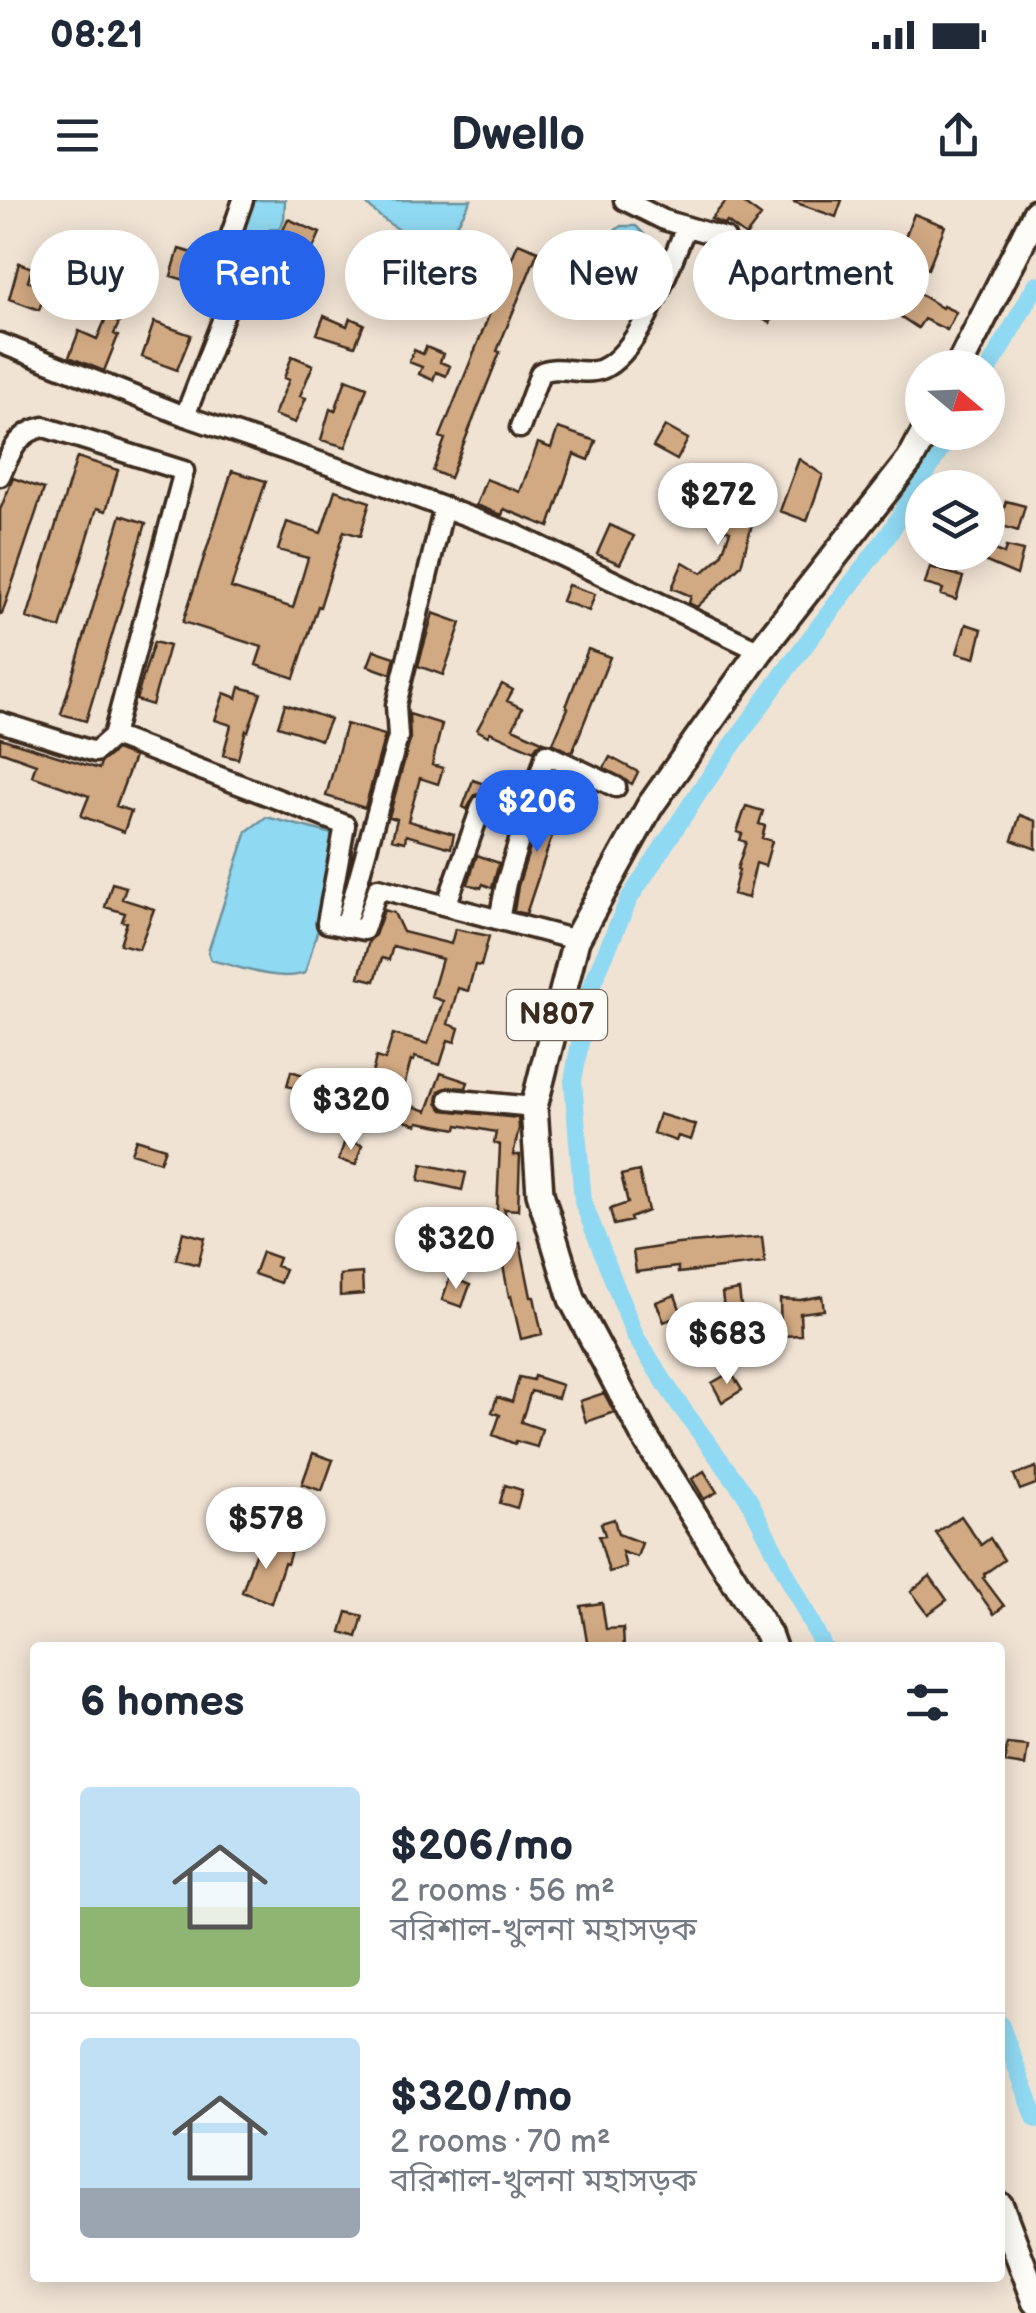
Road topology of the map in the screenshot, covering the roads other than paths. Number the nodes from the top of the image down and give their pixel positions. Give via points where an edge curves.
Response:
1 (243, 200) edge
2 (624, 200) edge
3 (1036, 213) edge
4 (686, 226) junction
5 (699, 230) edge
6 (0, 343) edge
7 (967, 350) edge
8 (185, 416) junction
9 (520, 428) dead end
10 (915, 450) edge
11 (0, 476) edge
12 (444, 507) junction
13 (760, 651) junction
14 (0, 722) edge
15 (113, 736) junction
16 (616, 787) dead end
17 (482, 805) dead end
18 (446, 906) junction
19 (499, 920) junction
20 (345, 927) junction
21 (576, 940) junction
22 (449, 1099) dead end
23 (534, 1108) junction
24 (771, 1642) edge
25 (1005, 2219) edge
26 (1036, 2301) edge

1 - 8 street via 217,276 228,304
2 - 4 street
3 - 7 highway
4 - 5 street
4 - 9 street via 626,350 603,368 540,373
6 - 8 street
8 - 12 street
10 - 13 highway, N807
11 - 15 street via 17,440 44,427 184,471
12 - 13 street
12 - 20 street via 396,704 398,737
13 - 21 highway, N807 via 650,806
14 - 15 street via 95,752
15 - 20 street via 346,826 327,923
16 - 19 street via 546,754
17 - 18 street
18 - 19 street
18 - 20 street via 378,888 364,930
19 - 21 street
21 - 23 highway, N807
22 - 23 street
23 - 24 highway, N807 via 540,1193 572,1299 646,1437
25 - 26 highway

